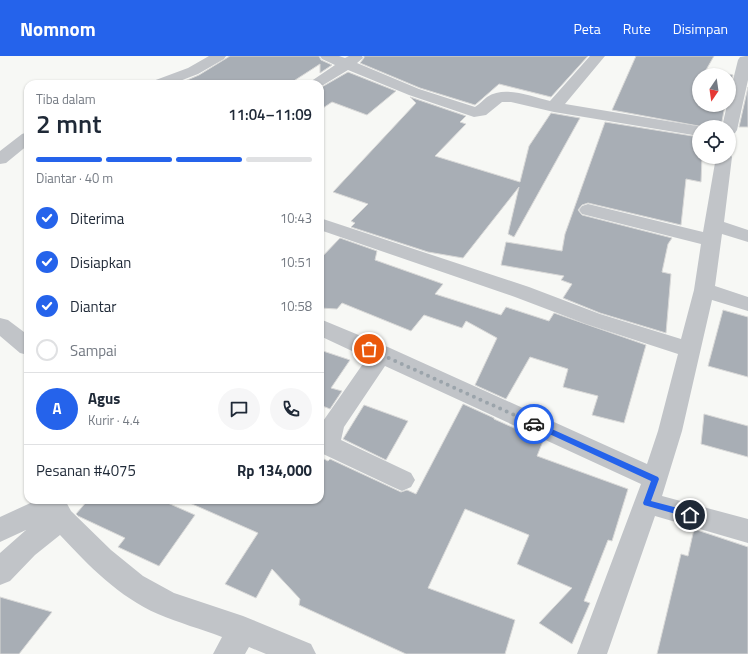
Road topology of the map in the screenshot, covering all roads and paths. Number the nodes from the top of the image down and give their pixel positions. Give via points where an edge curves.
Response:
1 (219, 56) edge
2 (327, 56) edge
3 (598, 56) edge
4 (742, 59) edge
5 (353, 60) edge
6 (168, 80) edge
7 (321, 80) edge
8 (554, 107) junction
9 (731, 120) edge
10 (692, 131) edge
11 (24, 140) edge
12 (0, 159) edge
13 (723, 164) edge
14 (588, 210) dead end
15 (324, 225) edge
16 (712, 232) junction
17 (748, 236) edge
18 (704, 290) junction
19 (748, 304) edge
20 (0, 325) edge
21 (324, 329) edge
22 (24, 344) edge
23 (690, 350) junction
24 (382, 354) junction
25 (402, 480) dead end
26 (651, 491) junction
27 (56, 508) edge
28 (0, 530) edge
29 (748, 530) edge
30 (0, 572) edge
31 (236, 642) edge
32 (301, 654) edge
33 (592, 654) edge

1 - 6 street
2 - 5 street
3 - 8 street
4 - 9 street
5 - 7 street
5 - 8 street via 421,94 474,112 480,112 500,97 511,97
8 - 10 street
11 - 12 street
13 - 16 street
14 - 16 street
15 - 23 street
16 - 17 street
16 - 18 street
18 - 19 street
18 - 23 street
20 - 22 street
21 - 24 street
23 - 26 street via 670,431
24 - 25 street via 333,424 328,438 330,446
24 - 26 street
26 - 29 street
26 - 33 street
27 - 28 street
27 - 30 street
27 - 31 street via 101,559 133,585
31 - 32 street

